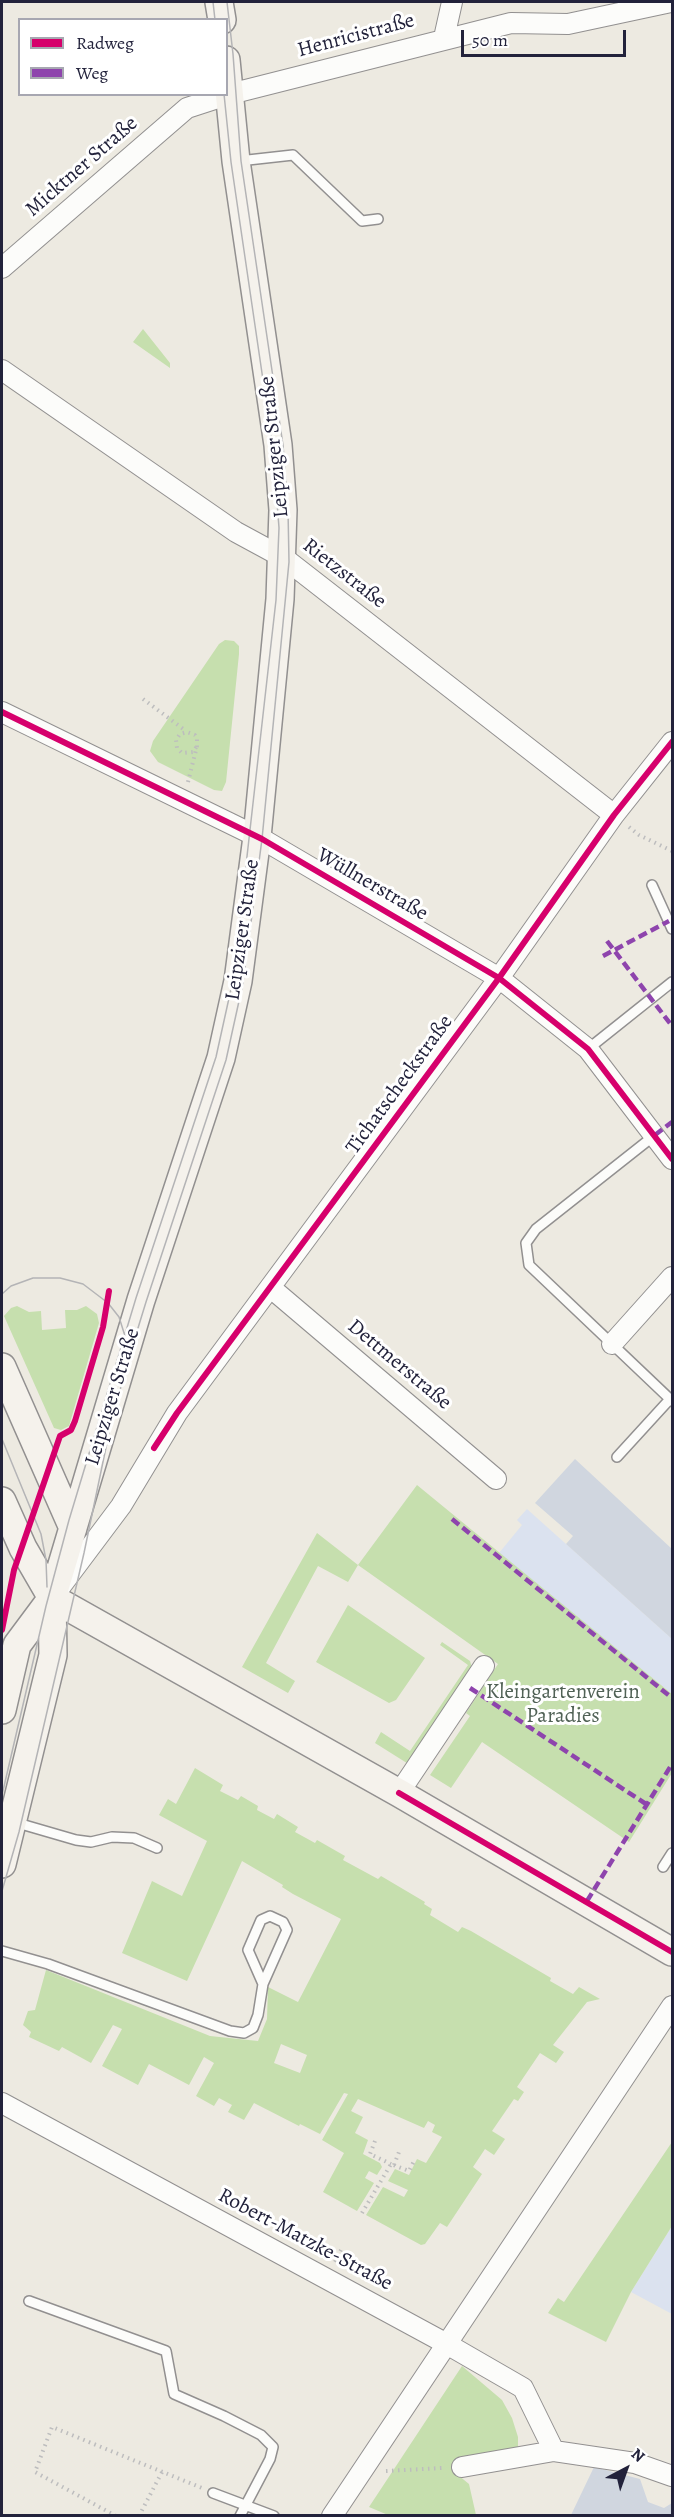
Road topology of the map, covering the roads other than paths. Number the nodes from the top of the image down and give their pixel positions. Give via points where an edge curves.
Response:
1 (219, 2) edge
2 (452, 2) edge
3 (670, 2) edge
4 (222, 18) edge
5 (444, 38) junction
6 (228, 77) edge
7 (230, 94) junction
8 (224, 96) edge
9 (236, 162) junction
10 (378, 219) dead end
11 (2, 268) edge
12 (2, 370) edge
13 (284, 558) junction
14 (2, 712) edge
15 (672, 742) edge
16 (614, 815) junction
17 (257, 837) junction
18 (652, 885) dead end
19 (672, 929) edge
20 (499, 978) junction
21 (672, 982) edge
22 (588, 1049) junction
23 (655, 1135) junction
24 (672, 1159) edge
25 (672, 1277) edge
26 (271, 1288) junction
27 (612, 1344) junction
28 (2, 1367) edge
29 (671, 1400) edge
30 (617, 1456) dead end
31 (496, 1479) dead end
32 (2, 1501) edge
33 (74, 1528) junction
34 (52, 1598) junction
35 (484, 1666) dead end
36 (2, 1710) edge
37 (399, 1793) junction
38 (12, 1822) junction
39 (157, 1848) dead end
40 (672, 1853) edge
41 (2, 1864) edge
42 (663, 1868) dead end
43 (2, 1951) edge
44 (672, 1952) edge
45 (263, 1984) junction
46 (672, 2006) edge
47 (2, 2103) edge
48 (29, 2301) dead end
49 (445, 2343) junction
50 (554, 2451) junction
51 (462, 2467) road end
52 (672, 2476) edge
53 (213, 2493) road end
54 (245, 2506) junction
55 (240, 2516) edge
56 (274, 2516) edge
57 (332, 2516) edge

1 - 4 main road
2 - 5 street
3 - 5 street, Henricistraße via 568,24 511,23
5 - 7 street, Henricistraße
6 - 7 main road, Leipziger Straße
7 - 9 main road, Leipziger Straße
8 - 11 street, Micktner Straße via 187,108
9 - 10 lane via 293,154 362,221
9 - 13 main road, Leipziger Straße via 278,445
12 - 13 street, Rietzstraße via 236,532
13 - 16 street, Rietzstraße
13 - 17 main road, Leipziger Straße
14 - 17 street, Wüllnerstraße
15 - 16 street, Tichatscheckstraße
16 - 20 street, Tichatscheckstraße
17 - 20 street, Wüllnerstraße
17 - 33 main road, Leipziger Straße via 238,981 221,1058 141,1300
18 - 19 lane
20 - 22 street, Wüllnerstraße
20 - 26 street, Tichatscheckstraße
21 - 22 lane
22 - 23 street, Wüllnerstraße
23 - 24 street, Wüllnerstraße
23 - 27 lane via 536,1229 526,1243 529,1265
25 - 27 street
26 - 31 street, Dettmerstraße
26 - 34 street, Tichatscheckstraße via 177,1413 121,1506
27 - 29 lane
28 - 33 main road
29 - 30 lane
32 - 34 main road
33 - 34 main road, Leipziger Straße
34 - 36 main road, Leipziger Straße via 16,1645
34 - 37 main road
34 - 38 main road, Leipziger Straße via 53,1655
35 - 37 street
37 - 44 main road
38 - 39 lane via 76,1840 134,1838
38 - 41 main road, Leipziger Straße
40 - 42 lane
43 - 45 lane via 244,2033 253,2028
45 - 45 lane via 248,1950 261,1920 270,1916 283,1922 286,1930
46 - 49 street
47 - 49 street, Robert-Matzke-Straße
48 - 54 lane via 166,2351 174,2394 261,2435 273,2447
49 - 50 street, Robert-Matzke-Straße via 523,2388
49 - 57 street
50 - 51 street
50 - 52 street via 635,2463
53 - 54 lane
54 - 55 lane
54 - 56 lane

